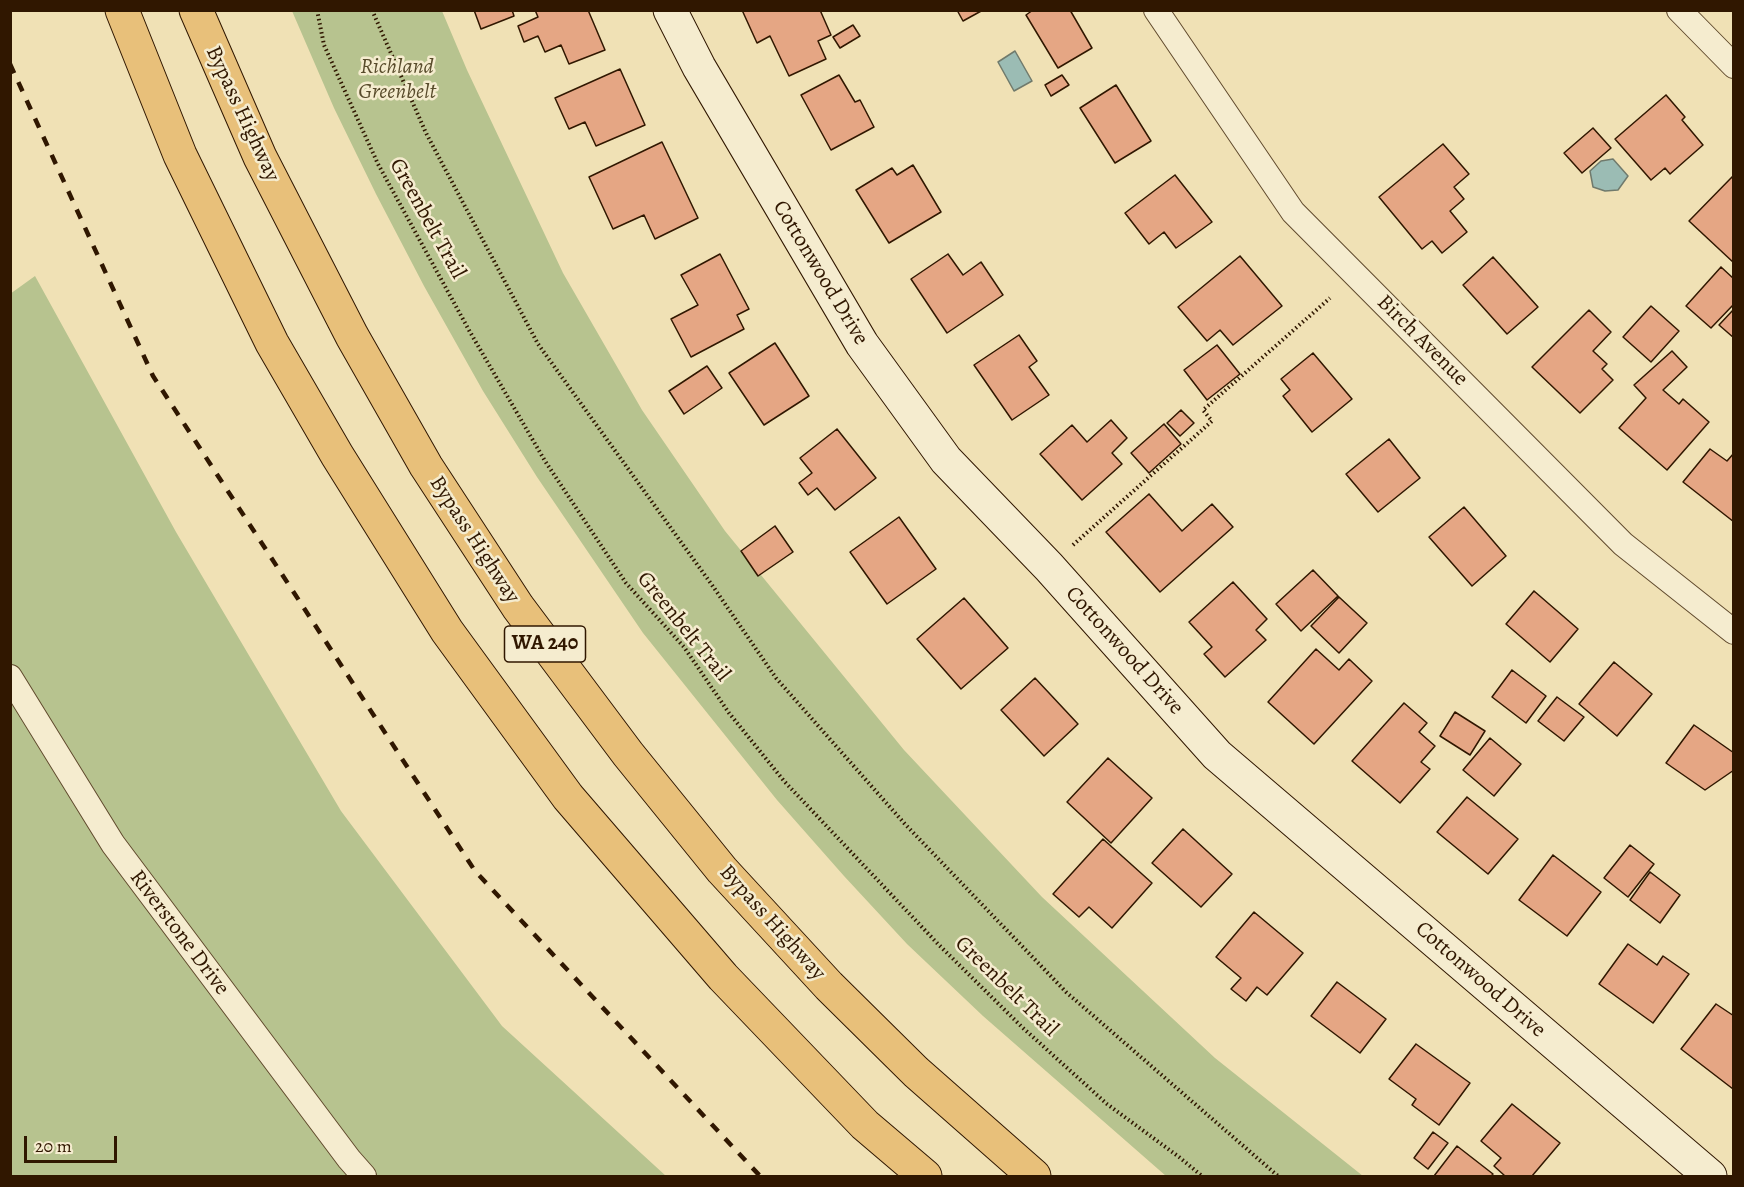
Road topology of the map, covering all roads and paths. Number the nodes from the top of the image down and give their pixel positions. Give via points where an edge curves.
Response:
1 (122, 10) edge
2 (196, 10) edge
3 (317, 10) edge
4 (372, 10) edge
5 (670, 10) edge
6 (1156, 10) edge
7 (1680, 10) edge
8 (1734, 66) edge
9 (1330, 298) dead end
10 (1066, 552) dead end
11 (1734, 632) edge
12 (10, 677) edge
13 (364, 1176) edge
14 (925, 1176) edge
15 (1034, 1176) edge
16 (1202, 1176) edge
17 (1278, 1176) edge
18 (1710, 1176) edge

1 - 14 highway, WA 240 via 180,155 272,343 447,631 568,797 723,977 865,1125
2 - 15 highway, Bypass Highway / WA 240 via 260,157 352,336 426,466 518,607 628,754 722,870 916,1072
3 - 16 path, Greenbelt Trail via 324,45 378,164 546,461 626,583 684,647 729,713 784,781 938,944 1107,1104
4 - 17 path via 426,133 538,344 776,678 904,823 1066,992
5 - 18 street, Cottonwood Drive via 699,67 862,344 946,460 1049,567 1216,755
6 - 11 street, Birch Avenue via 1293,212 1623,544
7 - 8 street
9 - 10 path via 1203,410 1212,421
12 - 13 street, Riverstone Drive via 113,844

